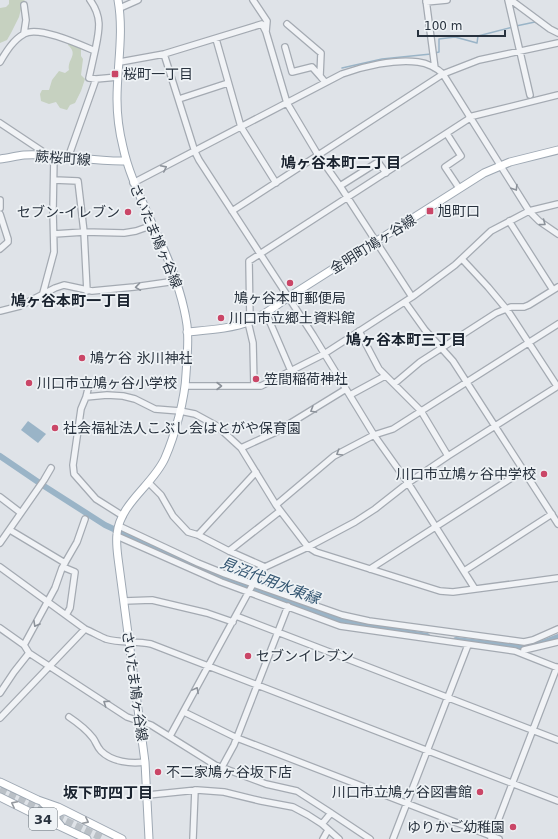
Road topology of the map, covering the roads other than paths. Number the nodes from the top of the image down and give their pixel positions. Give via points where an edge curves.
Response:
1 (90, 0) edge
2 (118, 0) edge
3 (138, 0) edge
4 (253, 0) edge
5 (447, 0) edge
6 (510, 0) edge
7 (426, 1) edge
8 (24, 5) dead end
9 (120, 8) junction
10 (286, 24) dead end
11 (266, 32) junction
12 (24, 33) junction
13 (558, 33) edge
14 (216, 39) junction
15 (558, 43) edge
16 (285, 47) dead end
17 (95, 51) junction
18 (519, 52) junction
19 (164, 54) junction
20 (0, 62) edge
21 (120, 62) junction
22 (435, 68) junction
23 (443, 74) junction
24 (320, 76) junction
25 (118, 77) junction
26 (96, 79) junction
27 (325, 82) junction
28 (228, 83) junction
29 (530, 95) dead end
30 (558, 95) edge
31 (179, 99) junction
32 (287, 103) junction
33 (470, 117) junction
34 (0, 123) edge
35 (241, 127) junction
36 (447, 134) junction
37 (558, 150) edge
38 (194, 152) junction
39 (44, 155) junction
40 (318, 155) junction
41 (54, 156) junction
42 (9, 158) junction
43 (68, 158) junction
44 (0, 159) edge
45 (126, 161) junction
46 (0, 163) edge
47 (500, 165) junction
48 (386, 173) junction
49 (54, 180) junction
50 (134, 183) junction
51 (276, 183) junction
52 (340, 186) junction
53 (459, 188) junction
54 (347, 197) junction
55 (0, 200) edge
56 (558, 204) edge
57 (0, 208) edge
58 (232, 211) junction
59 (529, 211) junction
60 (0, 214) edge
61 (509, 221) junction
62 (153, 225) junction
63 (84, 232) junction
64 (54, 234) junction
65 (558, 234) edge
66 (376, 242) junction
67 (0, 249) edge
68 (260, 254) junction
69 (462, 259) junction
70 (176, 281) junction
71 (556, 289) edge
72 (87, 291) junction
73 (43, 294) junction
74 (412, 297) junction
75 (287, 298) junction
76 (405, 302) junction
77 (506, 308) junction
78 (0, 311) edge
79 (266, 313) junction
80 (249, 321) junction
81 (558, 324) edge
82 (359, 331) junction
83 (187, 332) junction
84 (529, 342) junction
85 (441, 348) junction
86 (324, 354) junction
87 (291, 371) junction
88 (385, 376) junction
89 (467, 381) junction
90 (394, 384) junction
91 (185, 386) junction
92 (254, 386) junction
93 (557, 386) edge
94 (88, 389) dead end
95 (346, 389) junction
96 (350, 395) junction
97 (86, 398) junction
98 (180, 411) junction
99 (421, 411) junction
100 (496, 426) junction
101 (374, 435) junction
102 (241, 448) junction
103 (448, 456) junction
104 (51, 468) dead end
105 (524, 470) junction
106 (256, 472) junction
107 (148, 482) junction
108 (408, 483) junction
109 (0, 497) edge
110 (276, 505) junction
111 (280, 511) junction
112 (21, 512) junction
113 (552, 514) junction
114 (123, 516) junction
115 (85, 519) dead end
116 (558, 524) edge
117 (436, 527) junction
118 (10, 530) junction
119 (117, 530) junction
120 (198, 535) junction
121 (0, 543) edge
122 (308, 548) junction
123 (229, 551) junction
124 (64, 565) junction
125 (265, 566) junction
126 (0, 567) edge
127 (370, 569) junction
128 (464, 571) junction
129 (558, 578) edge
130 (253, 584) junction
131 (475, 589) junction
132 (249, 592) junction
133 (47, 601) junction
134 (124, 601) junction
135 (288, 606) junction
136 (66, 615) junction
137 (236, 616) junction
138 (233, 622) junction
139 (0, 628) edge
140 (85, 629) junction
141 (558, 629) edge
142 (279, 632) junction
143 (129, 641) junction
144 (524, 642) junction
145 (558, 642) edge
146 (24, 645) junction
147 (468, 645) junction
148 (29, 653) junction
149 (524, 653) junction
150 (50, 666) junction
151 (209, 666) junction
152 (557, 667) edge
153 (258, 685) junction
154 (0, 693) edge
155 (447, 697) junction
156 (184, 712) junction
157 (69, 717) dead end
158 (0, 718) edge
159 (140, 720) junction
160 (532, 730) junction
161 (170, 736) junction
162 (237, 738) junction
163 (558, 740) edge
164 (426, 751) junction
165 (145, 762) junction
166 (222, 767) junction
167 (0, 782) edge
168 (512, 784) junction
169 (195, 790) junction
170 (148, 795) junction
171 (0, 797) edge
172 (38, 800) junction
173 (558, 802) edge
174 (406, 804) junction
175 (66, 811) junction
176 (331, 813) junction
177 (36, 816) junction
178 (322, 824) junction
179 (66, 830) junction
180 (328, 830) junction
181 (491, 838) edge
182 (87, 839) edge
183 (122, 839) edge
184 (149, 839) edge
185 (193, 839) edge
186 (323, 839) edge
187 (339, 839) edge
188 (370, 839) edge
189 (393, 839) edge
190 (499, 839) edge

1 - 17 street via 99,15
2 - 9 main road, さいたま鳩ヶ谷線
3 - 9 street
4 - 11 street via 267,21
5 - 7 street
6 - 13 street
6 - 18 street
7 - 22 street
8 - 12 street
9 - 21 main road, さいたま鳩ヶ谷線
10 - 24 street via 321,53
11 - 14 street via 262,24
11 - 32 street
12 - 17 street via 33,32 66,38
12 - 20 street
14 - 19 street
14 - 28 street
15 - 18 street
16 - 24 street via 292,72 312,67
17 - 26 street via 89,78
18 - 23 street via 479,60
18 - 29 street
19 - 21 street
19 - 31 street
21 - 25 main road, さいたま鳩ヶ谷線
22 - 23 street
22 - 27 street via 420,62 398,62 357,69
23 - 33 street
23 - 40 street
24 - 27 street
25 - 26 street
25 - 45 main road, さいたま鳩ヶ谷線 via 118,115
26 - 43 street
27 - 32 street
28 - 31 street
28 - 35 street
30 - 33 street
31 - 38 street
32 - 35 street
32 - 40 street
33 - 36 street
33 - 47 street
34 - 39 street via 42,151
35 - 38 street
35 - 51 street
36 - 48 street
36 - 53 street via 461,156 445,167
37 - 47 main road, 金明町鳩ヶ谷線
50 -> 38 street
38 - 58 street
39 - 41 main road, 蕨桜町線
39 - 42 main road, 蕨桜町線
40 - 51 street
40 - 52 street
41 - 43 main road, 蕨桜町線
41 - 49 street
42 - 44 main road, 蕨桜町線
42 - 46 street
43 - 45 main road, 蕨桜町線
45 - 50 main road, さいたま鳩ヶ谷線
47 - 53 main road, 金明町鳩ヶ谷線
47 -> 59 street
48 - 52 street via 378,162
48 - 54 street
49 - 63 street via 78,181
49 - 64 street
50 - 62 main road, さいたま鳩ヶ谷線
51 - 58 street
52 - 54 street
53 - 66 main road, 金明町鳩ヶ谷線
54 - 66 street
54 - 68 street
55 - 57 street
56 - 59 street
58 - 68 street
59 - 61 street
59 -> 65 street
60 - 67 street via 8,242
61 - 69 street via 491,230
61 - 71 street
62 - 63 street via 124,233
62 - 70 main road, さいたま鳩ヶ谷線
63 - 64 street
63 - 72 street
64 - 73 street via 54,252
66 - 74 street
66 - 75 main road, 金明町鳩ヶ谷線
68 - 75 street
68 - 80 street via 249,261
69 - 74 street
69 - 77 street
70 -> 72 street
70 - 83 main road, さいたま鳩ヶ谷線
71 - 77 street via 524,307
72 - 73 street via 64,285
73 - 78 street via 20,306
74 - 76 street
75 - 79 main road, 金明町鳩ヶ谷線
75 - 86 street
76 - 82 street
76 - 85 street
77 - 84 street
77 - 85 street
79 - 80 main road, 金明町鳩ヶ谷線
79 - 87 street
80 - 83 main road, 金明町鳩ヶ谷線 via 235,326
80 - 92 street via 253,343
81 - 84 street
82 - 86 street
82 - 88 street
83 - 91 main road, さいたま鳩ヶ谷線
84 - 89 street
84 - 93 street
85 - 89 street
85 - 90 street
86 - 87 street
86 - 95 street
87 - 92 street via 261,386
88 - 90 street
88 - 96 street
89 - 99 street
89 - 100 street
90 - 99 street
91 -> 92 street
91 - 98 main road, さいたま鳩ヶ谷線
93 - 100 street
94 - 97 street
95 - 96 street
95 -> 102 street via 276,432
96 - 101 street
97 - 98 street via 123,396 155,409
97 - 114 street via 81,410 74,474 96,499
98 - 102 street via 195,414 217,426
98 - 107 main road, さいたま鳩ヶ谷線 via 165,459
99 - 101 street via 393,429
99 - 103 street
100 - 103 street
100 - 105 street
101 - 108 street
101 -> 110 street via 334,456
102 - 106 street
103 - 108 street
104 - 112 street
105 - 113 street
105 - 117 street
106 - 110 street
106 - 120 street
107 - 114 main road, さいたま鳩ヶ谷線
107 - 120 street via 188,532
108 - 117 street
108 - 122 street via 375,509
109 - 112 street
110 - 111 street
111 - 122 street
111 - 123 street
112 - 118 street
113 - 116 street
113 - 128 street
114 - 119 main road, さいたま鳩ヶ谷線
115 - 124 street via 77,542
117 - 127 street
117 - 128 street
118 - 121 street
118 - 124 street
119 - 130 street
119 - 132 street via 195,571
119 - 134 main road, さいたま鳩ヶ谷線
120 - 123 street
122 - 125 street
122 - 127 street
123 - 125 street
124 - 133 street
124 - 136 street via 75,572 70,608
125 - 130 street
126 - 133 street
127 - 131 street via 440,591
128 - 131 street
129 - 131 street
130 - 132 street
130 - 144 street via 342,615 369,621
132 - 135 street
132 - 137 street
133 - 136 street
133 -> 146 street
134 - 138 street via 152,600
134 - 143 main road, さいたま鳩ヶ谷線
135 - 142 street
135 - 147 street via 340,626
136 - 140 street
137 - 138 street
137 - 142 street
138 - 151 street
139 - 146 street
140 - 143 street via 106,639
140 - 150 street
141 - 144 street
142 - 153 street
142 - 155 street
143 - 151 street via 151,644
143 - 159 main road, さいたま鳩ヶ谷線
144 - 149 street
145 - 149 street
146 - 148 street
147 - 149 street
147 - 155 street
148 - 150 street
148 - 154 street
149 - 152 street
150 - 158 street
159 -> 150 street via 127,717
151 - 153 street
156 -> 151 street
152 - 160 street
153 - 162 street
153 - 164 street
155 - 160 street
155 - 164 street
156 - 161 street
156 - 162 street
157 - 165 street via 82,726 101,751 108,756 126,763
159 - 161 street
159 - 165 main road, さいたま鳩ヶ谷線
160 - 163 street
160 - 168 street
161 - 166 street via 189,750
162 - 166 street
162 - 174 street
164 - 168 street
164 - 174 street
165 - 170 main road, さいたま鳩ヶ谷線
166 - 176 street via 266,784 297,791
167 - 172 main road, 34
168 - 173 street
168 - 181 street
169 - 170 street
169 - 178 street via 224,792 293,807
169 - 185 street
170 - 184 main road, さいたま鳩ヶ谷線
177 -> 171 main road, 34
172 - 175 main road, 34
172 - 177 main road via 47,806 48,811
174 - 181 street
174 - 189 street
175 - 179 main road via 59,812 56,818 57,823
175 -> 183 main road, 34
176 - 178 street
176 - 188 street
177 - 179 main road, 34
178 - 180 street
179 - 182 main road, 34
180 - 186 street
180 - 187 street
181 - 190 street

